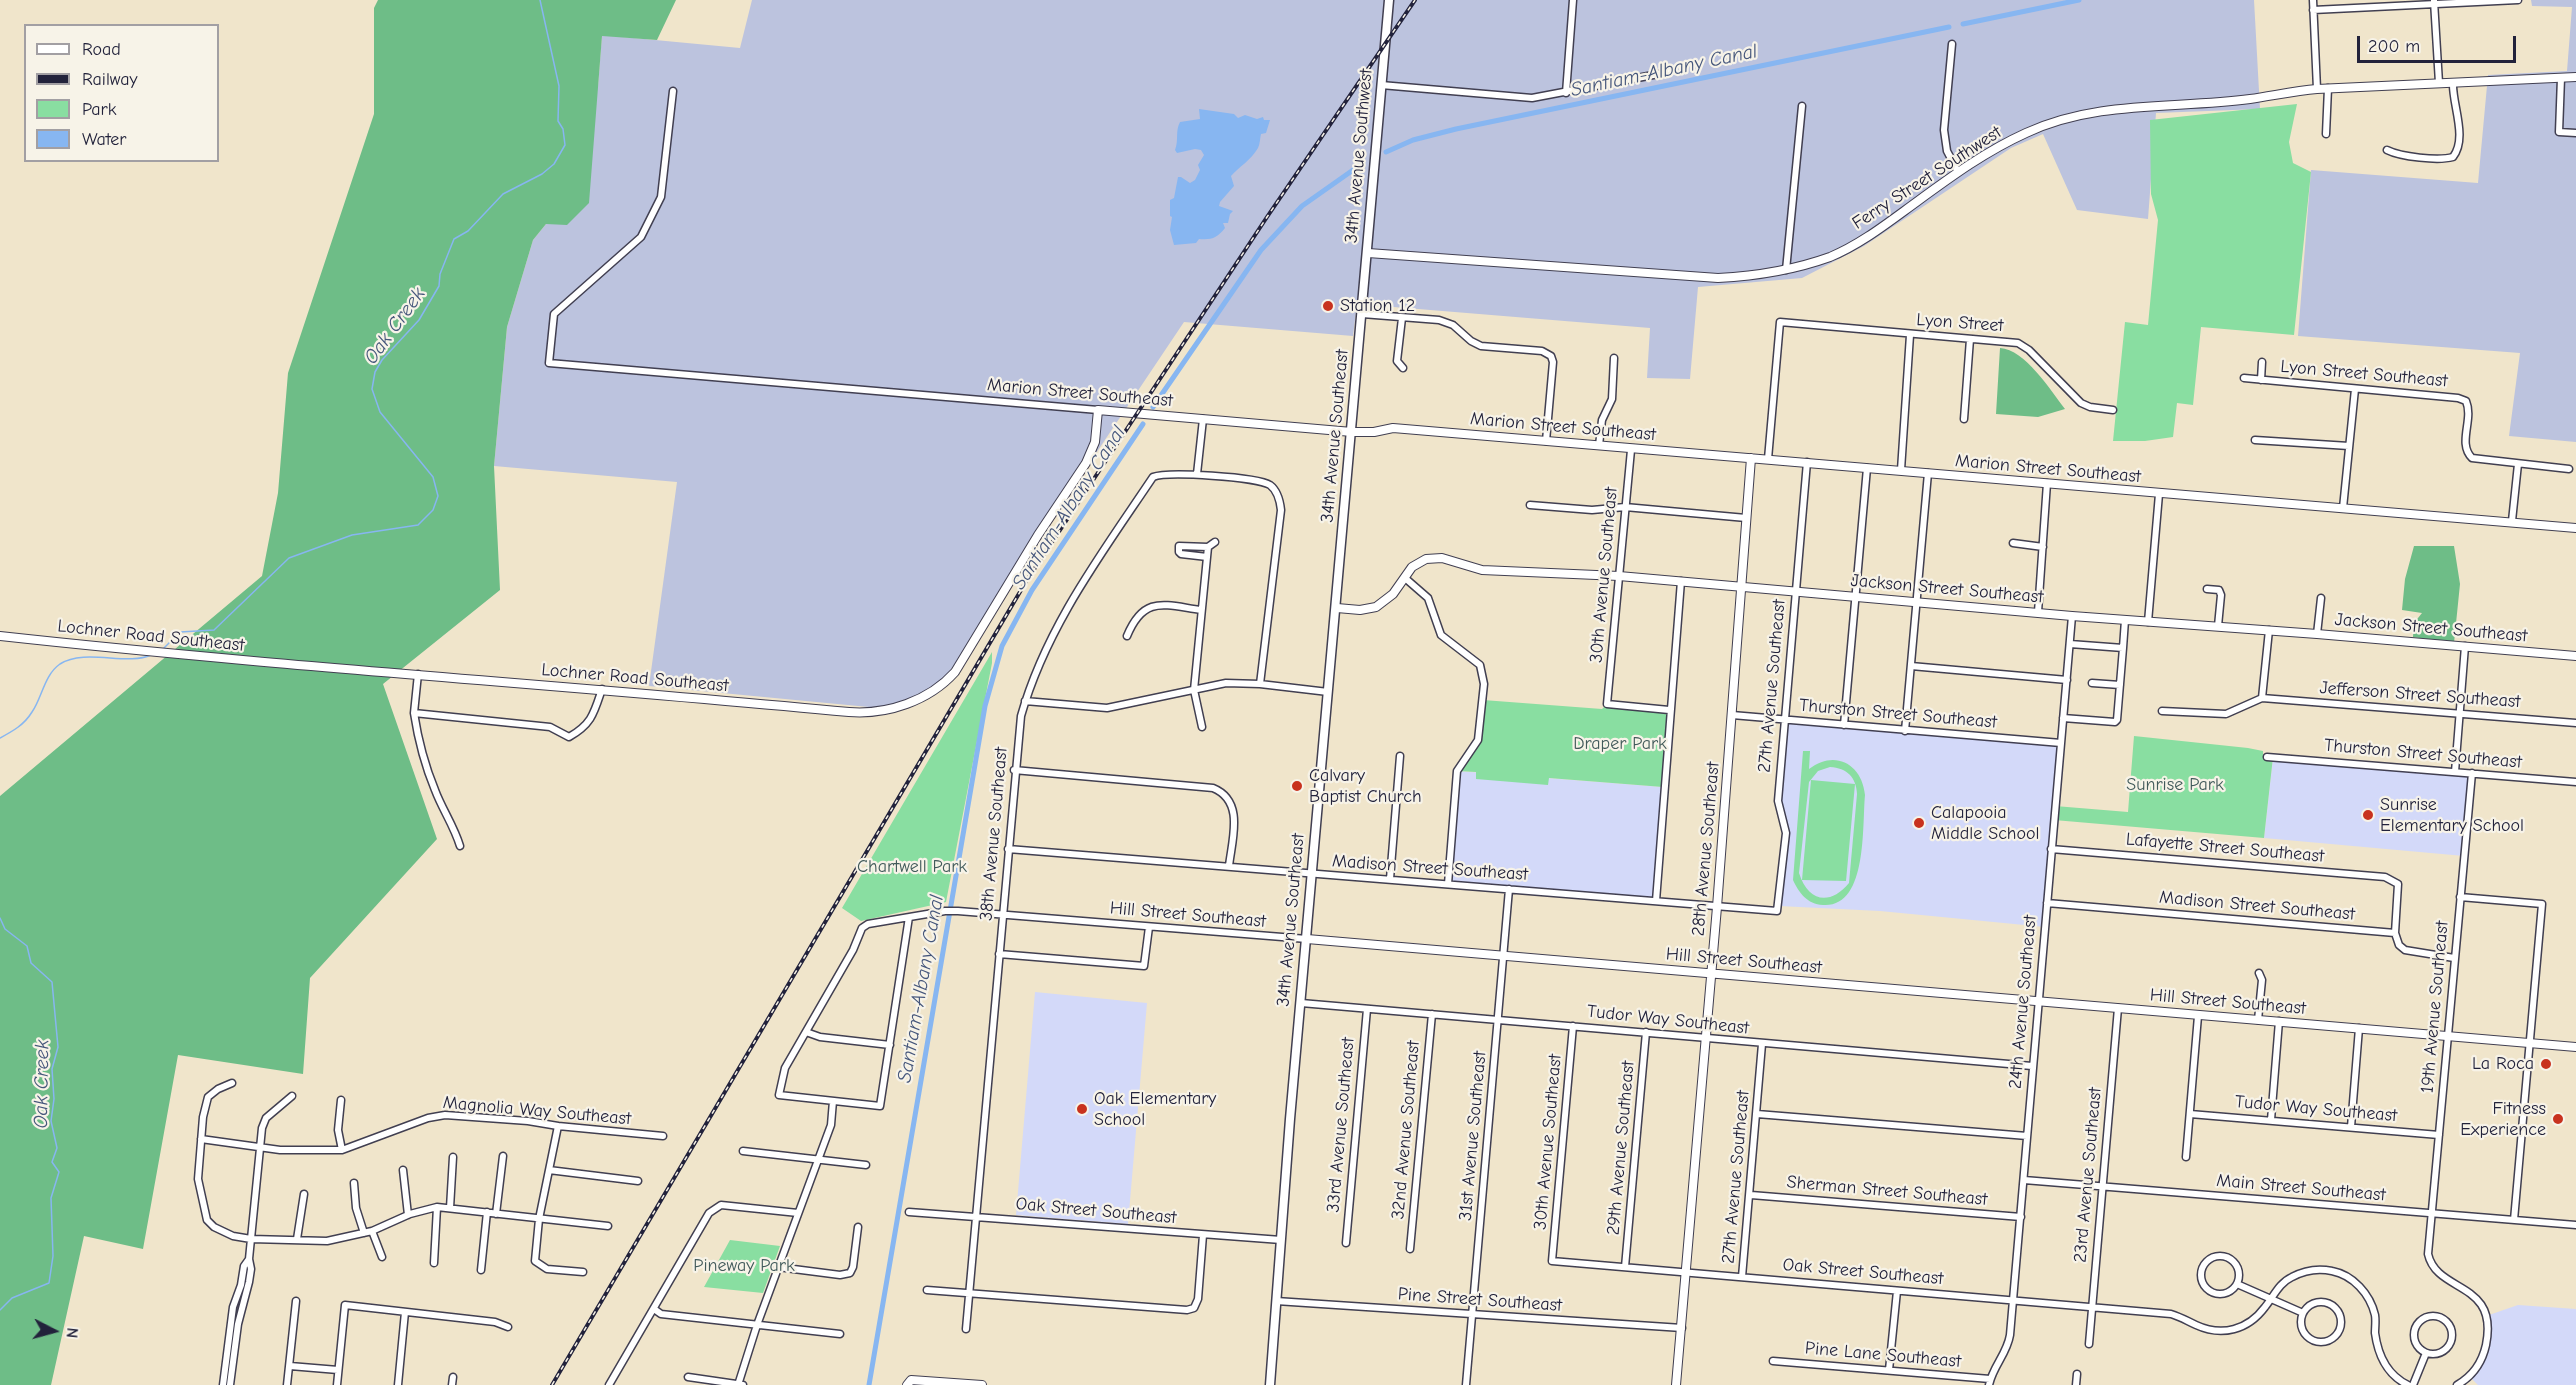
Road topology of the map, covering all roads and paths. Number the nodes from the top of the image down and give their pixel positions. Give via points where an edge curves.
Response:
1 (1389, 0) edge
2 (1573, 0) edge
3 (2313, 0) edge
4 (2343, 0) edge
5 (2518, 0) edge
6 (2495, 1) edge
7 (2434, 2) edge
8 (2343, 8) junction
9 (2313, 10) junction
10 (1952, 44) dead end
11 (1669, 72) dead end
12 (2576, 77) edge
13 (2561, 78) junction
14 (2453, 82) junction
15 (2439, 83) junction
16 (1381, 85) junction
17 (2328, 88) junction
18 (2317, 89) junction
19 (673, 91) dead end
20 (1566, 93) junction
21 (1802, 106) dead end
22 (2576, 133) edge
23 (2326, 134) dead end
24 (2387, 150) dead end
25 (1958, 172) junction
26 (1368, 253) junction
27 (1786, 270) junction
28 (1362, 314) junction
29 (1402, 318) junction
30 (1910, 335) junction
31 (1970, 339) junction
32 (1614, 358) dead end
33 (2262, 362) dead end
34 (1403, 368) dead end
35 (2244, 378) dead end
36 (2261, 380) junction
37 (2355, 389) junction
38 (1098, 410) junction
39 (2113, 410) dead end
40 (1203, 419) junction
41 (1964, 419) dead end
42 (1352, 432) junction
43 (2255, 440) dead end
44 (1546, 441) junction
45 (1599, 445) junction
46 (2349, 446) junction
47 (1631, 450) junction
48 (1751, 458) junction
49 (1768, 459) junction
50 (1807, 462) junction
51 (2518, 464) junction
52 (1867, 468) junction
53 (2569, 469) dead end
54 (1901, 470) junction
55 (1928, 473) junction
56 (1197, 474) junction
57 (2047, 483) junction
58 (2159, 494) junction
59 (1530, 505) dead end
60 (1625, 507) junction
61 (2343, 508) junction
62 (1746, 518) junction
63 (2512, 521) junction
64 (2576, 528) edge
65 (1215, 542) dead end
66 (2013, 543) dead end
67 (1208, 547) junction
68 (2043, 547) junction
69 (1206, 557) junction
70 (1619, 576) junction
71 (1404, 578) junction
72 (1681, 581) junction
73 (1742, 586) junction
74 (2207, 589) dead end
75 (1795, 590) junction
76 (1856, 596) junction
77 (2321, 598) dead end
78 (1918, 602) junction
79 (1337, 608) junction
80 (1201, 610) junction
81 (2038, 612) junction
82 (2072, 616) junction
83 (2125, 620) junction
84 (2148, 622) junction
85 (2218, 627) junction
86 (2269, 630) junction
87 (2317, 634) junction
88 (0, 636) edge
89 (1127, 636) dead end
90 (2070, 644) junction
91 (2465, 646) junction
92 (2123, 648) junction
93 (2576, 656) edge
94 (1911, 666) junction
95 (418, 674) junction
96 (2067, 680) junction
97 (2092, 683) dead end
98 (1260, 684) junction
99 (2120, 684) junction
100 (602, 689) junction
101 (1194, 690) junction
102 (1329, 692) junction
103 (2262, 698) junction
104 (1025, 701) junction
105 (1669, 710) junction
106 (2162, 711) dead end
107 (2460, 713) junction
108 (414, 714) junction
109 (1732, 715) junction
110 (2063, 718) junction
111 (1784, 719) junction
112 (2576, 723) edge
113 (1844, 725) junction
114 (1202, 727) dead end
115 (1905, 731) junction
116 (2061, 743) junction
117 (1400, 756) dead end
118 (2266, 757) dead end
119 (1014, 770) junction
120 (2455, 772) junction
121 (2472, 773) junction
122 (2576, 782) edge
123 (460, 846) dead end
124 (1008, 849) junction
125 (2051, 849) junction
126 (1229, 866) junction
127 (1312, 873) junction
128 (1390, 879) junction
129 (1448, 884) junction
130 (1509, 889) junction
131 (2460, 897) junction
132 (1656, 901) junction
133 (2047, 903) junction
134 (1717, 907) junction
135 (1777, 910) joint
136 (1002, 915) junction
137 (909, 917) junction
138 (1149, 927) junction
139 (2395, 933) junction
140 (1307, 939) junction
141 (999, 954) junction
142 (1504, 956) junction
143 (2454, 958) junction
144 (1711, 973) junction
145 (2259, 973) dead end
146 (2038, 1001) junction
147 (1301, 1003) junction
148 (2118, 1008) junction
149 (1367, 1009) junction
150 (1432, 1014) junction
151 (2198, 1016) junction
152 (1500, 1020) junction
153 (2258, 1020) junction
154 (2279, 1021) junction
155 (1573, 1026) junction
156 (2360, 1028) junction
157 (806, 1032) junction
158 (1646, 1032) junction
159 (2447, 1036) junction
160 (1706, 1040) junction
161 (2530, 1043) junction
162 (1762, 1044) junction
163 (890, 1045) junction
164 (2576, 1047) edge
165 (2032, 1066) junction
166 (232, 1083) dead end
167 (292, 1096) dead end
168 (342, 1100) dead end
169 (833, 1101) junction
170 (1757, 1114) junction
171 (2190, 1114) junction
172 (2271, 1120) junction
173 (558, 1126) junction
174 (2351, 1127) junction
175 (2439, 1135) junction
176 (663, 1136) dead end
177 (2027, 1136) junction
178 (201, 1139) junction
179 (260, 1146) junction
180 (342, 1150) junction
181 (743, 1151) dead end
182 (453, 1156) dead end
183 (503, 1156) dead end
184 (2186, 1157) dead end
185 (818, 1159) junction
186 (866, 1165) dead end
187 (403, 1170) dead end
188 (549, 1170) junction
189 (638, 1180) dead end
190 (2024, 1180) junction
191 (354, 1183) dead end
192 (2102, 1186) junction
193 (304, 1194) dead end
194 (1751, 1195) junction
195 (437, 1207) junction
196 (450, 1208) junction
197 (487, 1212) junction
198 (798, 1212) junction
199 (909, 1212) dead end
200 (496, 1214) junction
201 (2431, 1214) junction
202 (408, 1215) junction
203 (976, 1217) junction
204 (2021, 1217) junction
205 (539, 1219) junction
206 (2514, 1220) junction
207 (2576, 1225) edge
208 (608, 1226) dead end
209 (858, 1227) dead end
210 (372, 1231) junction
211 (364, 1233) junction
212 (1203, 1235) junction
213 (251, 1239) junction
214 (297, 1239) junction
215 (1281, 1240) junction
216 (1346, 1243) dead end
217 (1410, 1249) dead end
218 (382, 1257) dead end
219 (1552, 1261) joint
220 (434, 1263) dead end
221 (778, 1267) junction
222 (1625, 1267) junction
223 (481, 1270) dead end
224 (583, 1272) dead end
225 (1686, 1272) junction
226 (1742, 1277) junction
227 (2237, 1284) junction
228 (927, 1290) dead end
229 (1897, 1290) junction
230 (970, 1293) junction
231 (2271, 1300) junction
232 (296, 1301) dead end
233 (1276, 1301) junction
234 (2013, 1301) junction
235 (2092, 1307) junction
236 (654, 1309) junction
237 (405, 1312) junction
238 (2303, 1313) junction
239 (1473, 1314) junction
240 (757, 1325) junction
241 (508, 1328) dead end
242 (966, 1329) dead end
243 (1682, 1329) junction
244 (840, 1334) dead end
245 (232, 1342) junction
246 (2089, 1344) dead end
247 (2426, 1353) junction
248 (1773, 1361) dead end
249 (290, 1366) junction
250 (339, 1370) junction
251 (1889, 1370) junction
252 (2077, 1374) dead end
253 (453, 1377) dead end
254 (688, 1377) dead end
255 (1990, 1382) edge
256 (907, 1383) edge
257 (224, 1385) edge
258 (230, 1385) edge
259 (287, 1385) edge
260 (337, 1385) edge
261 (398, 1385) edge
262 (452, 1385) edge
263 (609, 1385) edge
264 (740, 1385) edge
265 (982, 1385) edge
266 (1270, 1385) edge
267 (1466, 1385) edge
268 (1676, 1385) edge
269 (2076, 1385) edge
270 (2410, 1385) edge
271 (2457, 1385) edge

1 - 16 main road, 34th Avenue Southwest
2 - 20 street
3 - 9 street
4 - 8 street
5 - 6 street
6 - 7 street
7 - 8 street
7 - 15 street
8 - 9 street
9 - 18 street
10 - 25 street via 1944,130 1947,152
11 - 20 street
12 - 13 street, Ferry Street Southwest
13 - 14 street, Ferry Street Southwest
13 - 22 street via 2559,132
14 - 15 street, Ferry Street Southwest
14 - 24 street via 2459,129 2453,157 2400,155
15 - 17 street, Ferry Street Southwest
16 - 20 street via 1523,99
16 - 26 main road, 34th Avenue Southwest
17 - 18 street, Ferry Street Southwest
17 - 23 street
18 - 25 street, Ferry Street Southwest via 2250,99 2105,110 2068,118 2024,133
19 - 38 street, Marion Street Southeast via 661,197 641,237 554,314 549,363
21 - 27 street
25 - 27 street, Ferry Street Southwest via 1875,232 1831,256
26 - 27 street, Ferry Street Southwest via 1718,278
26 - 28 main road, 34th Avenue Southwest
28 - 29 street
28 - 42 main road, 34th Avenue Southeast
29 - 34 street via 1397,361
29 - 44 street via 1453,324 1481,346 1542,351 1551,356
30 - 31 street, Lyon Street
30 - 49 street, Lyon Street via 1780,322
30 - 54 street
31 - 39 street, Lyon Street via 2018,343 2081,403
31 - 41 street
32 - 45 street via 1612,399 1602,420
33 - 36 street
35 - 36 street, Lyon Street Southeast
36 - 37 street, Lyon Street Southeast
37 - 46 street
37 - 51 street, Lyon Street Southeast via 2466,400 2470,410 2466,452 2472,458
38 - 40 street, Marion Street Southeast
38 - 100 street, Lochner Road Southeast via 1095,442 1086,463 955,672 919,699 890,710 858,713
40 - 42 street, Marion Street Southeast
40 - 56 street
42 - 44 street, Marion Street Southeast via 1393,428
42 - 79 main road, 34th Avenue Southeast
43 - 46 street
44 - 45 street, Marion Street Southeast
45 - 47 street, Marion Street Southeast
46 - 61 street
47 - 48 street, Marion Street Southeast
47 - 60 street, 30th Avenue Southeast
48 - 49 street, Marion Street Southeast
48 - 62 street, 28th Avenue Southeast
49 - 50 street, Marion Street Southeast
50 - 52 street, Marion Street Southeast
50 - 75 street, 27th Avenue Southeast
51 - 53 street, Lyon Street Southeast
51 - 63 street
52 - 54 street, Marion Street Southeast
52 - 76 street
54 - 55 street, Marion Street Southeast
55 - 57 street, Marion Street Southeast
55 - 78 street
56 - 98 street via 1262,482 1273,488 1280,501
56 - 104 street, 38th Avenue Southeast via 1153,477 1065,611 1038,664
57 - 58 street, Marion Street Southeast
57 - 68 street
58 - 61 street, Marion Street Southeast
58 - 84 street
59 - 60 street via 1592,510
60 - 62 street
60 - 70 street, 30th Avenue Southeast
61 - 63 street, Marion Street Southeast
62 - 73 street, 28th Avenue Southeast
63 - 64 street, Marion Street Southeast
65 - 67 street
66 - 68 street
67 - 69 street
67 - 69 street via 1182,544 1178,549 1182,554
68 - 81 street
69 - 80 street
70 - 71 street, Jackson Street Southeast via 1482,570 1442,558 1420,562
70 - 72 street, Jackson Street Southeast
70 - 105 street, 30th Avenue Southeast via 1607,704
71 - 79 street, Jackson Street Southeast via 1393,594 1376,607
71 - 129 street via 1428,598 1441,635 1480,665 1484,684 1478,740 1457,771
72 - 73 street, Jackson Street Southeast
72 - 105 street
73 - 75 street, Jackson Street Southeast
73 - 109 street, 28th Avenue Southeast
74 - 85 street via 2219,590 2221,595
75 - 76 street, Jackson Street Southeast
75 - 111 street, 27th Avenue Southeast
76 - 78 street, Jackson Street Southeast
76 - 113 street
77 - 87 street
78 - 81 street, Jackson Street Southeast
78 - 94 street
79 - 102 main road, 34th Avenue Southeast
80 - 89 street via 1149,607 1138,614
80 - 101 street
81 - 82 street, Jackson Street Southeast
82 - 83 street, Jackson Street Southeast
82 - 90 street, 24th Avenue Southeast
83 - 84 street, Jackson Street Southeast
83 - 92 street
84 - 85 street, Jackson Street Southeast
85 - 86 street, Jackson Street Southeast
86 - 87 street, Jackson Street Southeast
86 - 103 street
87 - 91 street, Jackson Street Southeast
88 - 95 street, Lochner Road Southeast via 162,654
90 - 92 street
90 - 96 street, 24th Avenue Southeast
91 - 93 street, Jackson Street Southeast
91 - 107 street
92 - 99 street
94 - 96 street
94 - 115 street
95 - 100 street, Lochner Road Southeast
95 - 108 street
96 - 110 street, 24th Avenue Southeast
97 - 99 street
98 - 101 street via 1226,683
98 - 102 street
99 - 110 street via 2115,722
100 - 108 street via 593,717 569,737 550,727
101 - 104 street via 1107,708
101 - 114 street
102 - 127 main road, 34th Avenue Southeast
103 - 106 street via 2226,714
103 - 107 street, Jefferson Street Southeast
104 - 119 street, 38th Avenue Southeast
105 - 132 street
107 - 112 street, Jefferson Street Southeast
107 - 120 street
108 - 123 street via 435,791
109 - 111 street, Thurston Street Southeast
109 - 134 street, 28th Avenue Southeast
110 - 116 street, 24th Avenue Southeast
111 - 113 street, Thurston Street Southeast
111 - 135 street, 27th Avenue Southeast via 1778,801 1786,833
113 - 115 street, Thurston Street Southeast
115 - 116 street, Thurston Street Southeast
116 - 125 street, 24th Avenue Southeast
117 - 128 street
118 - 120 street, Thurston Street Southeast
119 - 124 street, 38th Avenue Southeast
119 - 126 street via 1213,788 1229,798 1235,816
120 - 121 street, Thurston Street Southeast
121 - 122 street, Thurston Street Southeast
121 - 131 street, 19th Avenue Southeast
124 - 126 street, Madison Street Southeast
124 - 136 street, 38th Avenue Southeast
125 - 133 street, 24th Avenue Southeast
125 - 139 street, Lafayette Street Southeast via 2385,877 2395,881 2399,889
126 - 127 street, Madison Street Southeast
127 - 128 street, Madison Street Southeast
127 - 140 main road, 34th Avenue Southeast
128 - 129 street, Madison Street Southeast
129 - 130 street, Madison Street Southeast
130 - 132 street, Madison Street Southeast
130 - 142 street, 31st Avenue Southeast
131 - 143 street, 19th Avenue Southeast
131 - 161 street via 2542,903
132 - 134 street, Madison Street Southeast
133 - 139 street, Madison Street Southeast
133 - 146 street, 24th Avenue Southeast
134 - 135 street, Madison Street Southeast
134 - 144 street, 28th Avenue Southeast
136 - 137 street, Hill Street Southeast via 945,911
136 - 138 street, Hill Street Southeast
136 - 141 street, 38th Avenue Southeast
137 - 157 street, Hill Street Southeast via 862,928 857,944
137 - 163 street
138 - 140 street, Hill Street Southeast
138 - 141 street via 1144,966
139 - 143 street via 2405,950
140 - 142 street, Hill Street Southeast
140 - 147 main road, 34th Avenue Southeast
141 - 203 street, 38th Avenue Southeast
142 - 144 street, Hill Street Southeast
142 - 152 street, 31st Avenue Southeast
143 - 159 street, 19th Avenue Southeast
144 - 146 street, Hill Street Southeast
144 - 160 street, 28th Avenue Southeast
145 - 153 street via 2262,980
146 - 148 street, Hill Street Southeast
146 - 165 street, 24th Avenue Southeast
147 - 149 street, Tudor Way Southeast
147 - 215 main road, 34th Avenue Southeast
148 - 151 street, Hill Street Southeast
148 - 192 street, 23rd Avenue Southeast
149 - 150 street, Tudor Way Southeast
149 - 216 street, 33rd Avenue Southeast
150 - 152 street, Tudor Way Southeast
150 - 217 street, 32nd Avenue Southeast
151 - 153 street, Hill Street Southeast
151 - 171 street
152 - 155 street, Tudor Way Southeast
152 - 239 street, 31st Avenue Southeast
153 - 154 street, Hill Street Southeast
154 - 156 street, Hill Street Southeast
154 - 172 street
155 - 158 street, Tudor Way Southeast
155 - 219 street, 30th Avenue Southeast
156 - 159 street, Hill Street Southeast
156 - 174 street
157 - 163 street
157 - 169 street, Hill Street Southeast via 785,1068 779,1095
158 - 160 street, Tudor Way Southeast
158 - 222 street, 29th Avenue Southeast
159 - 161 street, Hill Street Southeast
159 - 175 street, 19th Avenue Southeast
160 - 162 street, Tudor Way Southeast
160 - 225 street, 28th Avenue Southeast
161 - 164 street, Hill Street Southeast
161 - 206 street
162 - 165 street, Tudor Way Southeast
162 - 170 street, 27th Avenue Southeast
163 - 169 street via 880,1106
165 - 177 street, 24th Avenue Southeast
166 - 178 street via 208,1097
167 - 179 street via 266,1118
168 - 180 street via 338,1130
169 - 185 street via 831,1125
170 - 177 street
170 - 194 street, 27th Avenue Southeast
171 - 172 street, Tudor Way Southeast
171 - 184 street
172 - 174 street, Tudor Way Southeast
173 - 176 street, Magnolia Way Southeast
173 - 180 street, Magnolia Way Southeast via 445,1115
173 - 188 street
174 - 175 street, Tudor Way Southeast
175 - 201 street, 19th Avenue Southeast
177 - 190 street, 24th Avenue Southeast
178 - 179 street, Magnolia Way Southeast
178 - 213 street via 198,1179 207,1220 224,1232
179 - 180 street, Magnolia Way Southeast via 307,1152
179 - 213 street
181 - 185 street
182 - 196 street
183 - 200 street
185 - 186 street
185 - 198 street
187 - 202 street
188 - 189 street
188 - 205 street
190 - 192 street, Main Street Southeast
190 - 204 street, 24th Avenue Southeast
191 - 211 street
192 - 201 street, Main Street Southeast
192 - 235 street, 23rd Avenue Southeast
193 - 214 street
194 - 204 street, Sherman Street Southeast
194 - 226 street, 27th Avenue Southeast
195 - 196 street
195 - 202 street
195 - 220 street
196 - 197 street
197 - 200 street
197 - 223 street
198 - 221 street
198 - 236 street via 721,1205 715,1209 703,1222
199 - 203 street, Oak Street Southeast
200 - 205 street
201 - 206 street, Main Street Southeast
201 - 271 street, 19th Avenue Southeast via 2430,1265 2442,1277 2469,1291 2487,1319 2485,1352 2476,1371
202 - 210 street
203 - 212 street, Oak Street Southeast
203 - 230 street, 38th Avenue Southeast
204 - 234 street, 24th Avenue Southeast
205 - 208 street
205 - 224 street via 534,1254 538,1266
206 - 207 street, Main Street Southeast
209 - 221 street via 850,1273
210 - 211 street
210 - 218 street
211 - 214 street via 327,1241
212 - 215 street, Oak Street Southeast
212 - 230 street via 1198,1299 1194,1308 1187,1310
213 - 214 street
213 - 245 street via 249,1282 237,1308
215 - 233 main road, 34th Avenue Southeast
219 - 222 street, Oak Street Southeast
221 - 240 street
222 - 225 street, Oak Street Southeast
225 - 226 street, Oak Street Southeast
225 - 243 street, 28th Avenue Southeast
226 - 229 street, Oak Street Southeast
227 - 227 street via 2238,1269 2228,1258 2214,1257 2203,1267 2202,1281 2211,1292 2226,1293
227 - 231 street
228 - 230 street
229 - 234 street, Oak Street Southeast
229 - 251 street
230 - 242 street, 38th Avenue Southeast
231 - 235 street, Oak Street Southeast via 2247,1325 2224,1331 2209,1330 2171,1314
231 - 238 street
231 - 270 street, Oak Street Southeast via 2288,1279 2307,1271 2329,1270 2347,1276 2364,1291 2375,1315 2383,1362 2393,1375
232 - 249 street
233 - 239 street, Pine Street Southeast
233 - 266 main road, 34th Avenue Southeast
234 - 235 street, Oak Street Southeast
234 - 255 street, 24th Avenue Southeast via 2008,1344
235 - 246 street, 23rd Avenue Southeast
236 - 240 street via 662,1314
236 - 263 street
237 - 241 street via 495,1322
237 - 250 street via 345,1305
237 - 261 street
238 - 238 street via 2301,1327 2311,1339 2326,1341 2338,1332 2340,1316 2331,1304 2316,1302
239 - 243 street, Pine Street Southeast
239 - 267 street, 31st Avenue Southeast
240 - 244 street
240 - 264 street
243 - 268 street, 28th Avenue Southeast
245 - 257 street
245 - 258 street
247 - 247 street via 2414,1341 2417,1324 2423,1318 2440,1317 2451,1330 2448,1346 2442,1352
247 - 270 street
248 - 251 street, Pine Lane Southeast
249 - 250 street
249 - 259 street
250 - 260 street
251 - 255 street, Pine Lane Southeast
252 - 269 street
253 - 262 street
254 - 264 street
256 - 265 street

